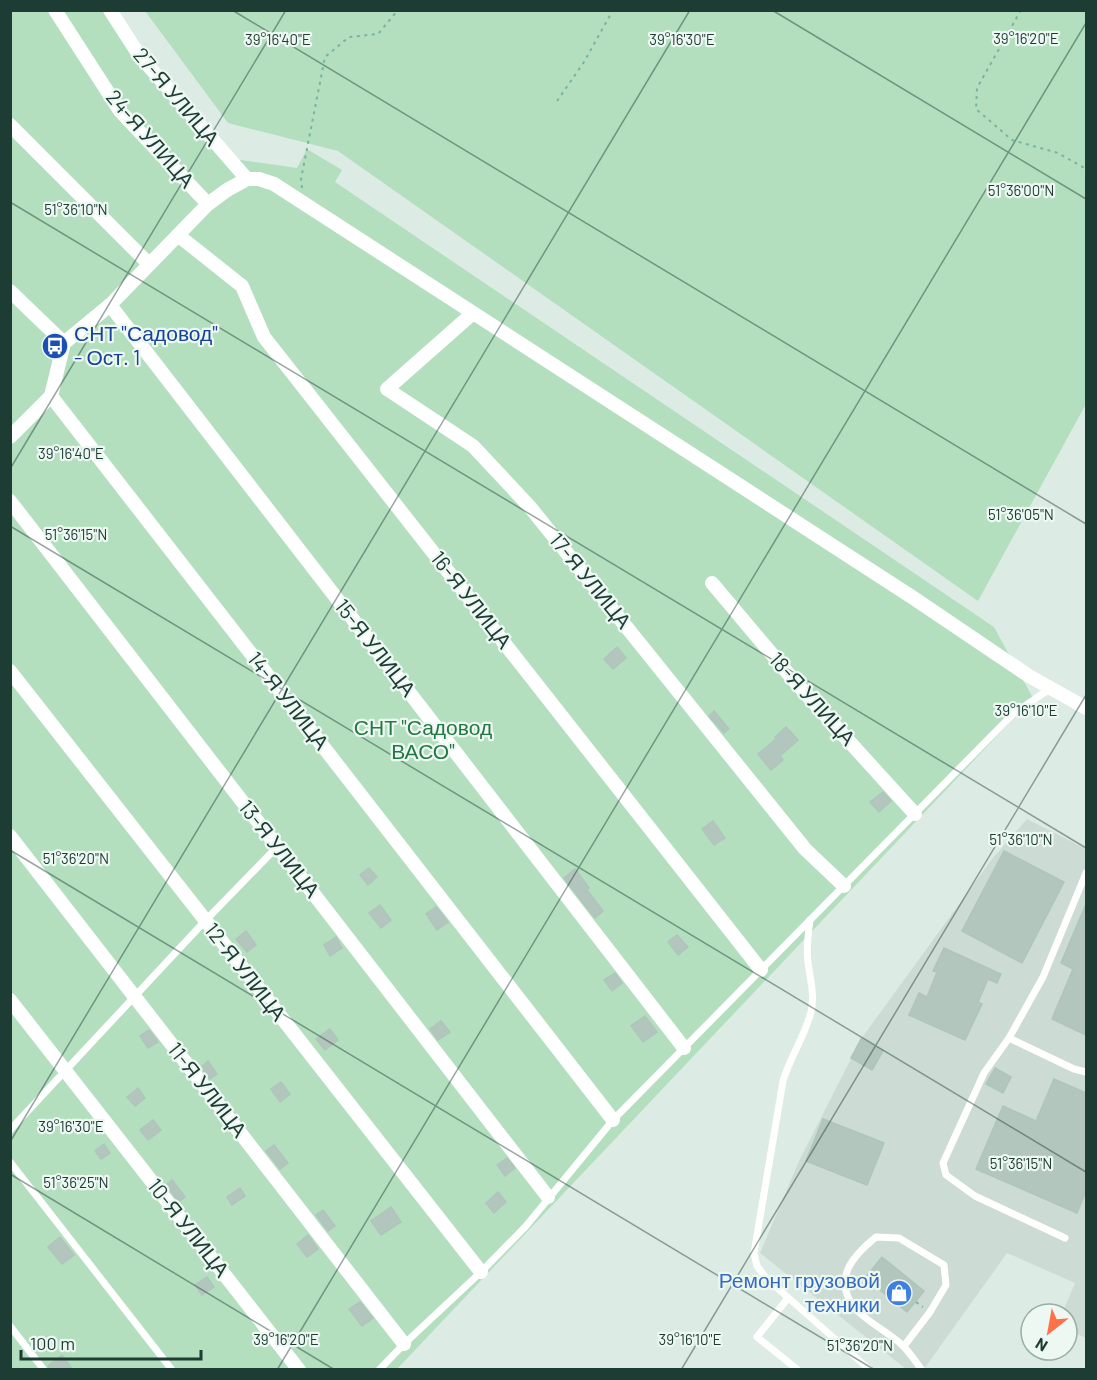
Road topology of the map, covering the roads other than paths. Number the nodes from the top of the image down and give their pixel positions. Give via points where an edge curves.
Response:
1 (55, 10) edge
2 (110, 10) edge
3 (10, 125) edge
4 (247, 179) junction
5 (208, 204) junction
6 (179, 236) junction
7 (149, 264) junction
8 (10, 291) edge
9 (110, 305) junction
10 (473, 313) junction
11 (63, 343) junction
12 (51, 396) junction
13 (10, 437) edge
14 (10, 501) edge
15 (712, 583) dead end
16 (10, 671) edge
17 (1051, 688) junction
18 (1086, 708) edge
19 (915, 814) junction
20 (10, 836) edge
21 (278, 847) junction
22 (1086, 873) edge
23 (843, 886) junction
24 (810, 920) junction
25 (205, 921) junction
26 (761, 970) junction
27 (135, 997) junction
28 (10, 1000) edge
29 (1009, 1038) junction
30 (684, 1048) junction
31 (66, 1072) junction
32 (1086, 1072) edge
33 (613, 1120) junction
34 (10, 1130) edge
35 (10, 1162) edge
36 (548, 1197) junction
37 (1065, 1238) dead end
38 (481, 1272) junction
39 (788, 1298) junction
40 (10, 1326) edge
41 (404, 1344) junction
42 (904, 1346) junction
43 (44, 1370) edge
44 (172, 1370) edge
45 (299, 1370) edge
46 (379, 1370) edge
47 (798, 1370) edge
48 (870, 1370) edge
49 (922, 1370) edge

1 - 5 street, 24-Я УЛИЦА via 120,111
2 - 4 street, 27-Я УЛИЦА via 139,55
3 - 7 street
4 - 5 street
4 - 10 street via 274,184
5 - 6 street
6 - 7 street
6 - 26 street, 16-Я УЛИЦА via 242,286 264,337
7 - 9 street
8 - 11 street
9 - 11 street
9 - 30 street, 15-Я УЛИЦА
10 - 17 street
10 - 23 street, 17-Я УЛИЦА via 387,389 473,446 530,507 805,849
11 - 12 street
12 - 13 street
12 - 33 street, 14-Я УЛИЦА
14 - 21 street, 13-Я УЛИЦА
15 - 19 street, 18-Я УЛИЦА
16 - 25 street, 12-Я УЛИЦА
17 - 18 street
17 - 19 lane via 1012,714
19 - 23 lane
20 - 27 street, 11-Я УЛИЦА
21 - 25 lane
21 - 36 street, 13-Я УЛИЦА
22 - 29 lane via 1043,977
23 - 24 lane
24 - 26 lane
24 - 39 lane via 807,944 813,985 811,1012 783,1081 754,1253 766,1278
25 - 27 lane
25 - 38 street, 12-Я УЛИЦА
26 - 30 lane
27 - 31 lane
27 - 41 street, 11-Я УЛИЦА
28 - 31 street, 10-Я УЛИЦА
29 - 32 lane
29 - 37 lane via 984,1073 957,1131 943,1163 946,1175 975,1196
30 - 33 lane
31 - 34 lane
31 - 45 street, 10-Я УЛИЦА
33 - 36 lane
35 - 44 lane
36 - 38 lane
38 - 41 lane
39 - 47 lane via 757,1337
39 - 48 lane
40 - 43 lane
41 - 46 lane
42 - 42 lane via 946,1285 944,1265 899,1238 876,1237 860,1251 846,1272 844,1286 854,1307
42 - 49 lane

